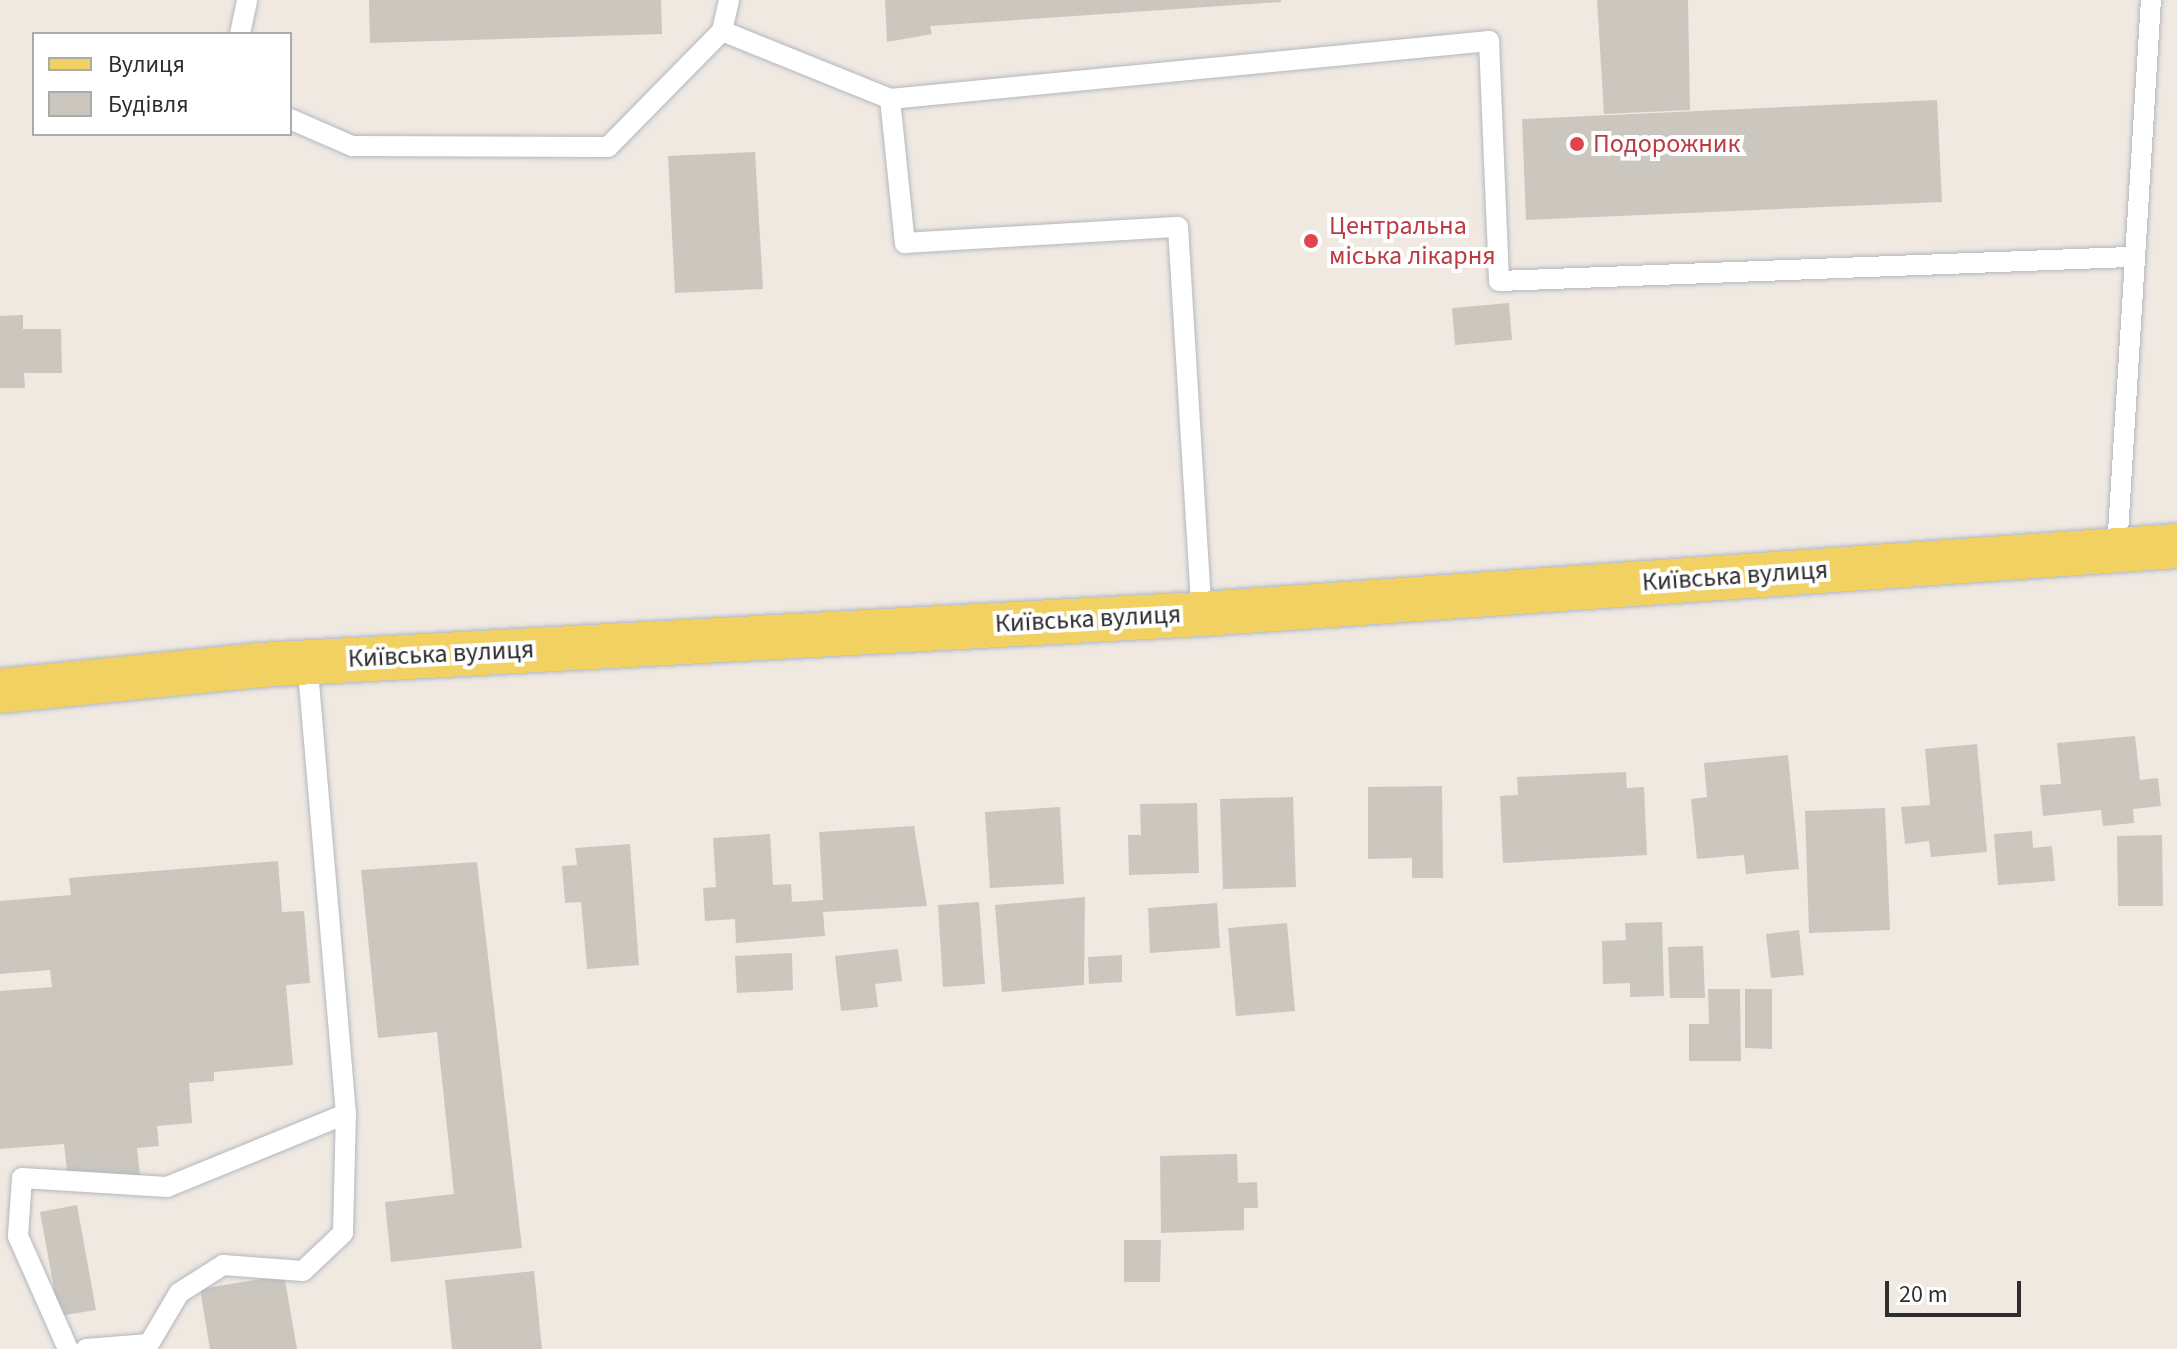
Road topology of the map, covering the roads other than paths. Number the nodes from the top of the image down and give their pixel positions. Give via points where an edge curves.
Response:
1 (247, 0) edge
2 (729, 0) edge
3 (2151, 0) edge
4 (722, 31) junction
5 (240, 32) edge
6 (890, 99) junction
7 (292, 120) edge
8 (2130, 257) junction
9 (2177, 546) edge
10 (2117, 549) junction
11 (1202, 614) junction
12 (307, 662) junction
13 (0, 691) edge
14 (346, 1114) junction
15 (68, 1349) edge
16 (86, 1349) edge

1 - 5 lane
2 - 4 lane
3 - 8 lane
4 - 6 lane
4 - 7 lane via 608,147 352,146
6 - 8 lane via 1489,41 1499,281 1542,285
6 - 11 lane via 905,243 1178,227
8 - 10 lane
9 - 10 main road, Київська вулиця
10 - 11 main road, Київська вулиця
11 - 12 main road, Київська вулиця
12 - 13 main road, Київська вулиця
12 - 14 lane
14 - 15 lane via 167,1187 22,1178 18,1236
14 - 16 lane via 343,1233 303,1271 223,1265 179,1293 149,1344

